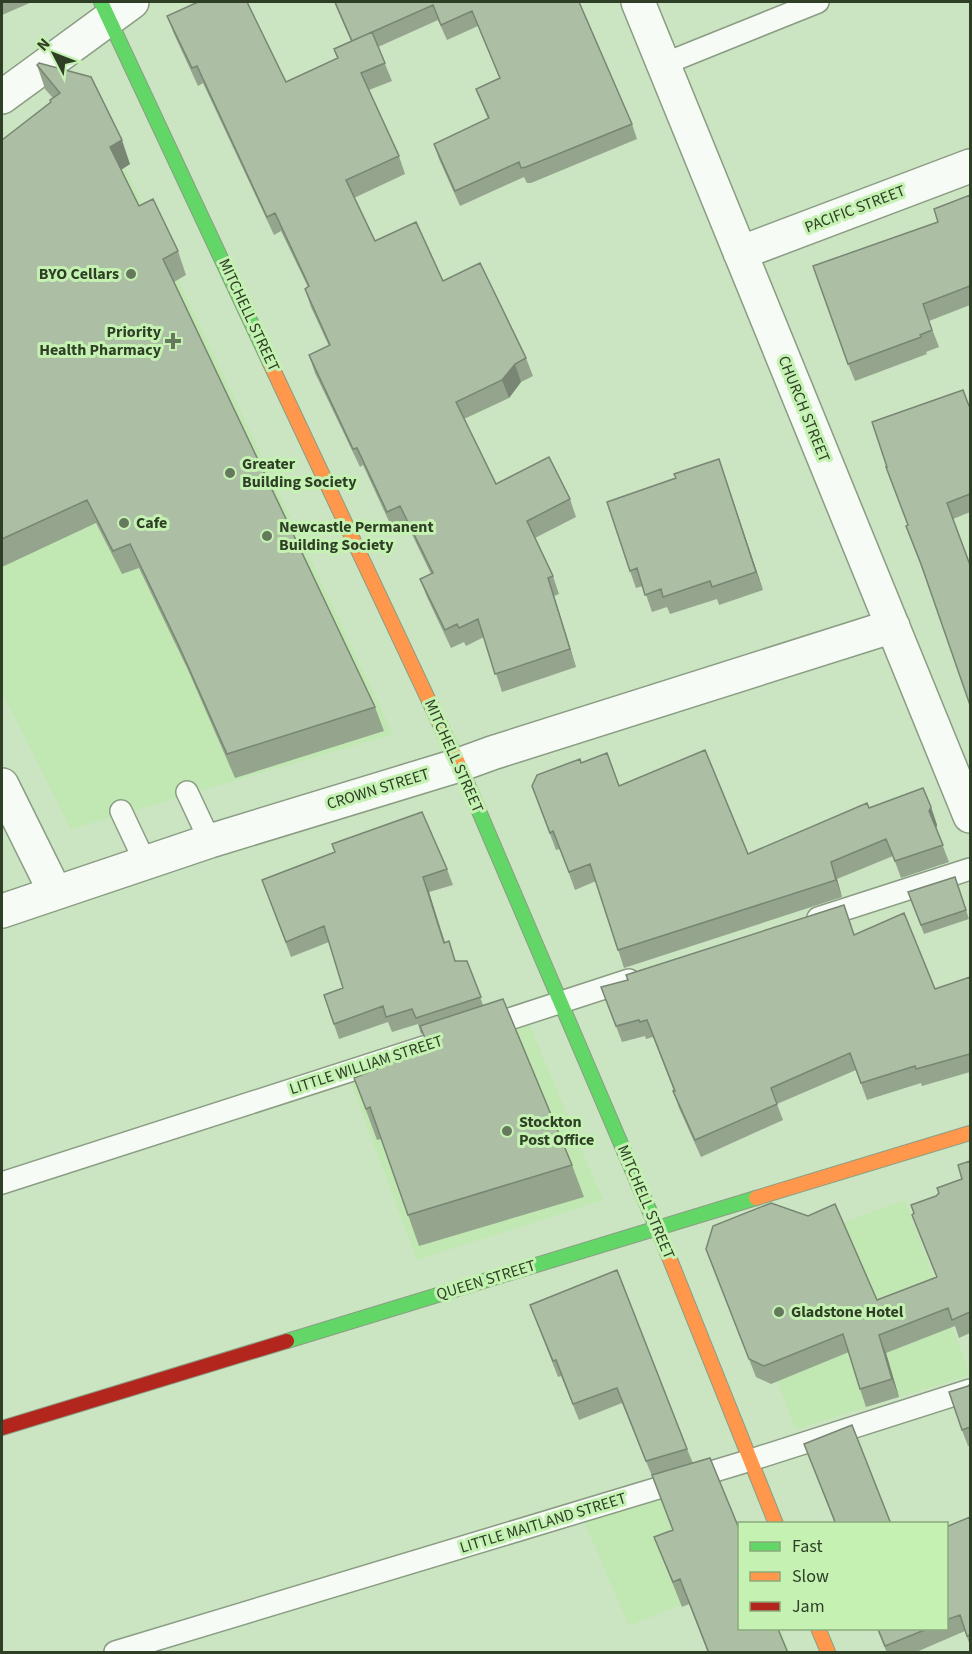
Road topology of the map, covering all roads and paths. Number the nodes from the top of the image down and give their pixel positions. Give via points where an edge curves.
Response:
1 (639, 2) edge
2 (818, 2) edge
3 (114, 7) edge
4 (664, 64) junction
5 (2, 97) edge
6 (970, 166) edge
7 (740, 253) junction
8 (893, 626) junction
9 (459, 765) junction
10 (2, 785) edge
11 (187, 792) dead end
12 (967, 800) edge
13 (121, 811) dead end
14 (210, 841) junction
15 (145, 862) junction
16 (970, 868) edge
17 (55, 892) junction
18 (2, 911) edge
19 (800, 924) edge
20 (652, 973) edge
21 (561, 1002) junction
22 (970, 1133) edge
23 (2, 1183) edge
24 (657, 1228) junction
25 (970, 1390) edge
26 (2, 1428) edge
27 (751, 1460) junction
28 (775, 1522) edge
29 (818, 1630) edge
30 (115, 1653) edge
31 (828, 1653) edge

1 - 4 street, CHURCH STREET
2 - 4 lane
3 - 5 street
3 - 9 street, MITCHELL STREET
4 - 7 street, CHURCH STREET
6 - 7 street, PACIFIC STREET
7 - 8 street, CHURCH STREET
8 - 9 street, CROWN STREET
8 - 12 street, CHURCH STREET
9 - 14 street, CROWN STREET
9 - 21 street, MITCHELL STREET
10 - 17 street
11 - 14 lane
13 - 15 lane
14 - 15 street, CROWN STREET
15 - 17 street, CROWN STREET
16 - 19 lane
17 - 18 street, CROWN STREET
20 - 21 lane, LITTLE WILLIAM STREET
21 - 23 lane, LITTLE WILLIAM STREET
21 - 24 street, MITCHELL STREET
22 - 24 street, QUEEN STREET
24 - 26 street, QUEEN STREET
24 - 27 street, MITCHELL STREET
25 - 27 lane, LITTLE MAITLAND STREET
27 - 28 street, MITCHELL STREET
27 - 30 lane, LITTLE MAITLAND STREET
29 - 31 street

